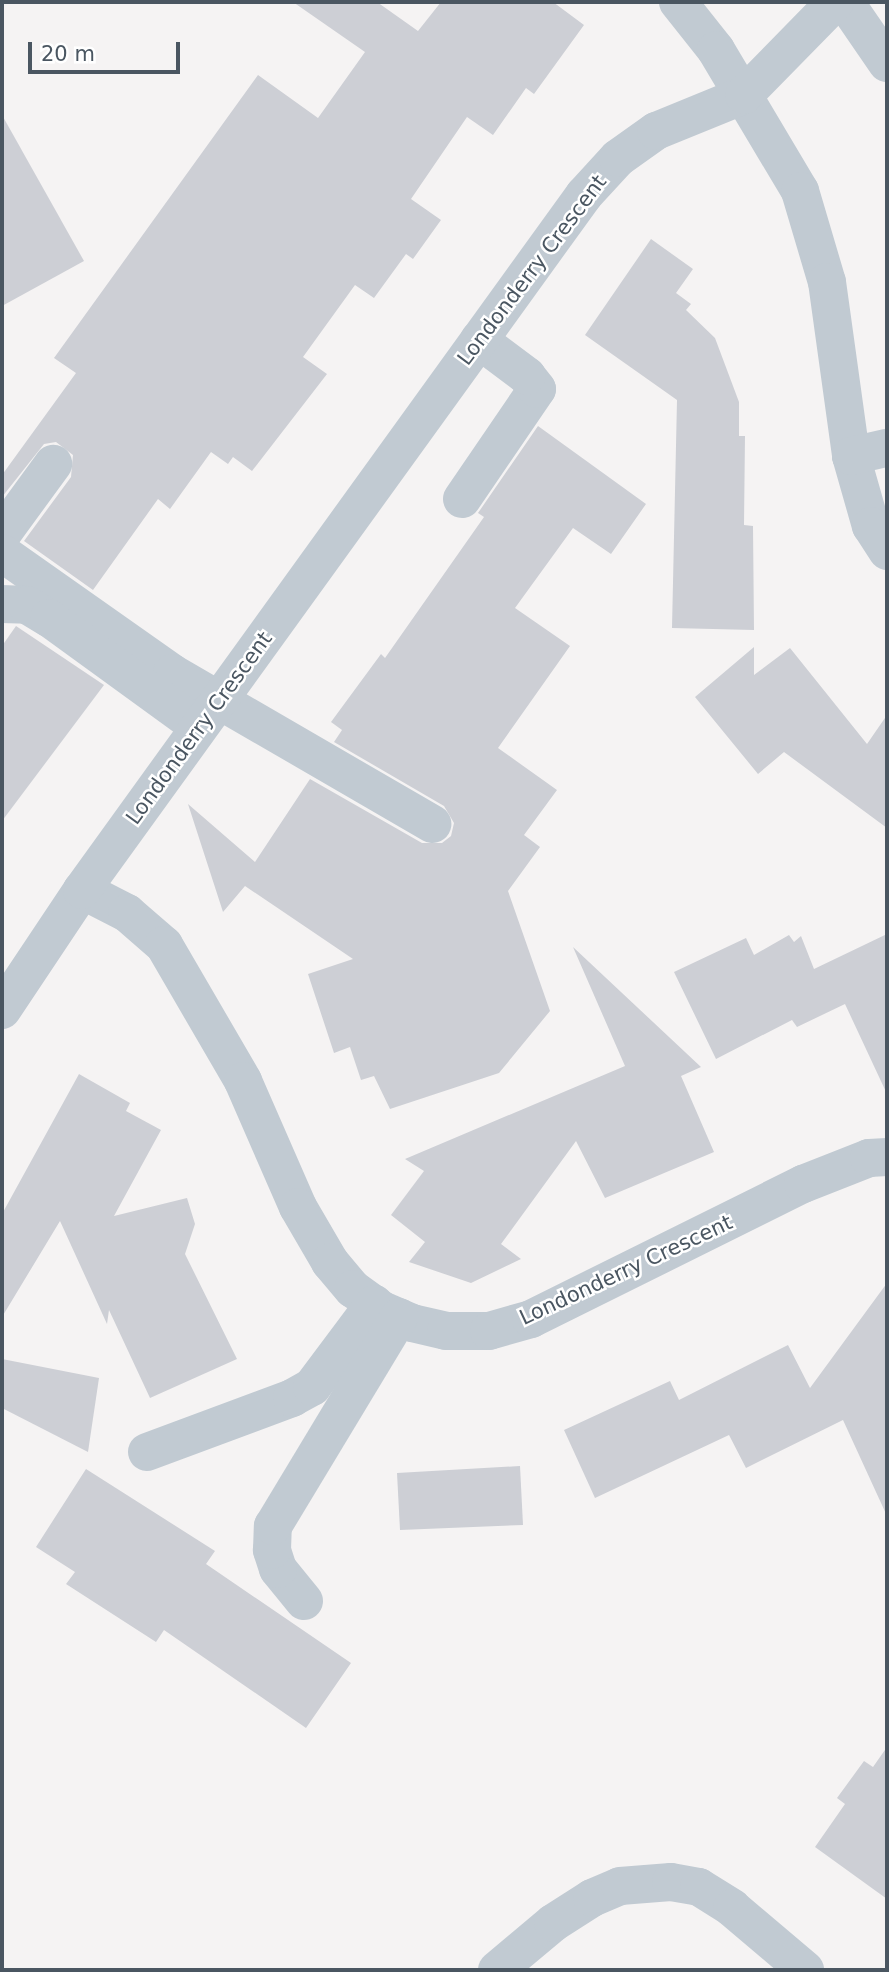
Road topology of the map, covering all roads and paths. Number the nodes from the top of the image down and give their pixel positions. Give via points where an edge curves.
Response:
1 (835, 2) edge
2 (845, 2) edge
3 (690, 6) edge
4 (887, 63) edge
5 (744, 95) junction
6 (479, 340) junction
7 (887, 448) edge
8 (851, 456) junction
9 (53, 464) dead end
10 (462, 499) dead end
11 (2, 534) edge
12 (887, 551) edge
13 (2, 553) edge
14 (2, 604) edge
15 (210, 713) junction
16 (432, 824) dead end
17 (82, 890) junction
18 (2, 1010) edge
19 (887, 1157) edge
20 (387, 1310) junction
21 (147, 1452) dead end
22 (304, 1601) dead end
23 (497, 1970) edge
24 (805, 1970) edge

1 - 5 street
2 - 4 street
3 - 5 street
5 - 6 street, Londonderry Crescent via 689,115 618,158 584,195
5 - 8 street via 800,191 827,282
6 - 10 street via 537,389
6 - 15 street, Londonderry Crescent
7 - 8 street
8 - 12 street via 871,526
9 - 11 street
13 - 15 street via 172,673
14 - 15 street via 27,605
15 - 16 street
15 - 17 street, Londonderry Crescent
17 - 18 street, Londonderry Crescent
17 - 20 street, Londonderry Crescent via 127,913 164,945 243,1081 298,1207 330,1262
19 - 20 street, Londonderry Crescent via 869,1158 803,1184 531,1319 489,1331 446,1331
20 - 21 street via 312,1387
20 - 22 street via 273,1526 272,1550 278,1569
23 - 24 street via 553,1923 592,1898 620,1886 671,1882 699,1887 732,1908

